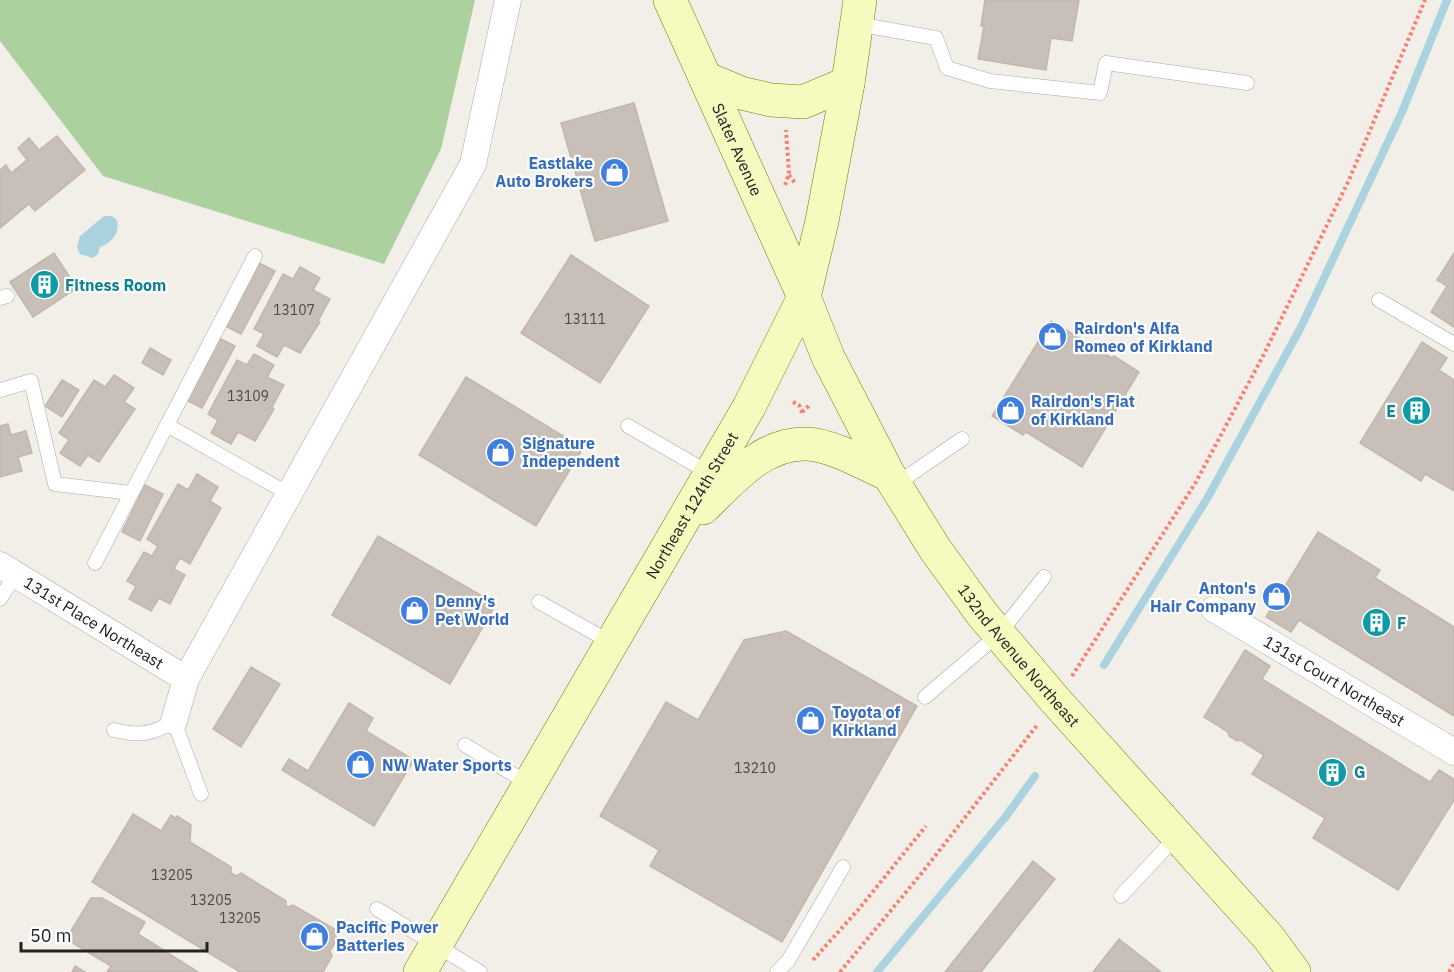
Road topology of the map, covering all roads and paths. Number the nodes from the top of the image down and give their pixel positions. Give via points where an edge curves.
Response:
1 (508, 0) edge
2 (670, 0) edge
3 (1425, 0) edge
4 (858, 12) edge
5 (705, 78) junction
6 (848, 83) junction
7 (1246, 83) dead end
8 (786, 124) dead end
9 (795, 183) dead end
10 (255, 256) dead end
11 (804, 297) junction
12 (1379, 300) dead end
13 (1454, 344) edge
14 (0, 390) edge
15 (793, 402) dead end
16 (811, 404) dead end
17 (167, 425) junction
18 (628, 426) dead end
19 (962, 439) dead end
20 (711, 474) junction
21 (892, 480) junction
22 (131, 493) junction
23 (289, 494) junction
24 (671, 542) junction
25 (95, 563) dead end
26 (8, 570) edge
27 (1044, 577) dead end
28 (0, 599) edge
29 (538, 602) dead end
30 (1214, 609) dead end
31 (999, 634) junction
32 (612, 643) junction
33 (1079, 666) dead end
34 (186, 679) junction
35 (925, 697) dead end
36 (174, 722) junction
37 (1034, 729) dead end
38 (114, 730) dead end
39 (465, 745) dead end
40 (1454, 752) edge
41 (529, 783) junction
42 (201, 794) dead end
43 (926, 826) dead end
44 (1177, 836) junction
45 (843, 867) dead end
46 (1121, 896) dead end
47 (377, 909) dead end
48 (428, 959) edge
49 (810, 963) dead end
50 (1454, 963) edge
51 (1285, 968) edge
52 (480, 972) edge
53 (777, 972) edge
54 (840, 972) edge
55 (1449, 972) edge

1 - 23 street via 473,164
2 - 5 main road, Slater Avenue
3 - 33 path via 1348,180 1264,354 1196,482
4 - 6 main road, Northeast 124th Street
4 - 7 lane via 936,38 947,68 990,81 1100,93 1106,63
5 - 6 main road via 741,93 803,102
5 - 11 main road, Slater Avenue
6 - 11 main road, Northeast 124th Street
8 - 9 path via 789,174
10 - 17 lane
11 - 20 main road, Northeast 124th Street
11 - 21 main road, 132nd Avenue Northeast via 828,357
12 - 13 lane
14 - 22 lane via 32,381 55,484
15 - 16 path via 802,412
17 - 22 lane
17 - 23 lane
18 - 20 lane
19 - 21 lane
20 - 24 main road, Northeast 124th Street
21 - 24 main road via 830,449 807,444 784,446 762,456 738,475
21 - 31 main road, 132nd Avenue Northeast via 941,557
22 - 25 lane
23 - 34 street
24 - 32 main road, Northeast 124th Street
26 - 28 lane
26 - 34 street, 131st Place Northeast
27 - 31 lane
29 - 32 lane
30 - 40 street, 131st Court Northeast
31 - 35 lane
31 - 44 main road, 132nd Avenue Northeast
32 - 41 main road, Northeast 124th Street
34 - 36 street
36 - 38 lane via 159,731 135,735
36 - 42 lane
37 - 54 path
39 - 41 lane
41 - 48 main road, Northeast 124th Street
43 - 49 path
44 - 46 lane
44 - 51 main road, 132nd Avenue Northeast via 1269,938
45 - 53 lane
47 - 48 lane
48 - 52 lane
50 - 55 path

